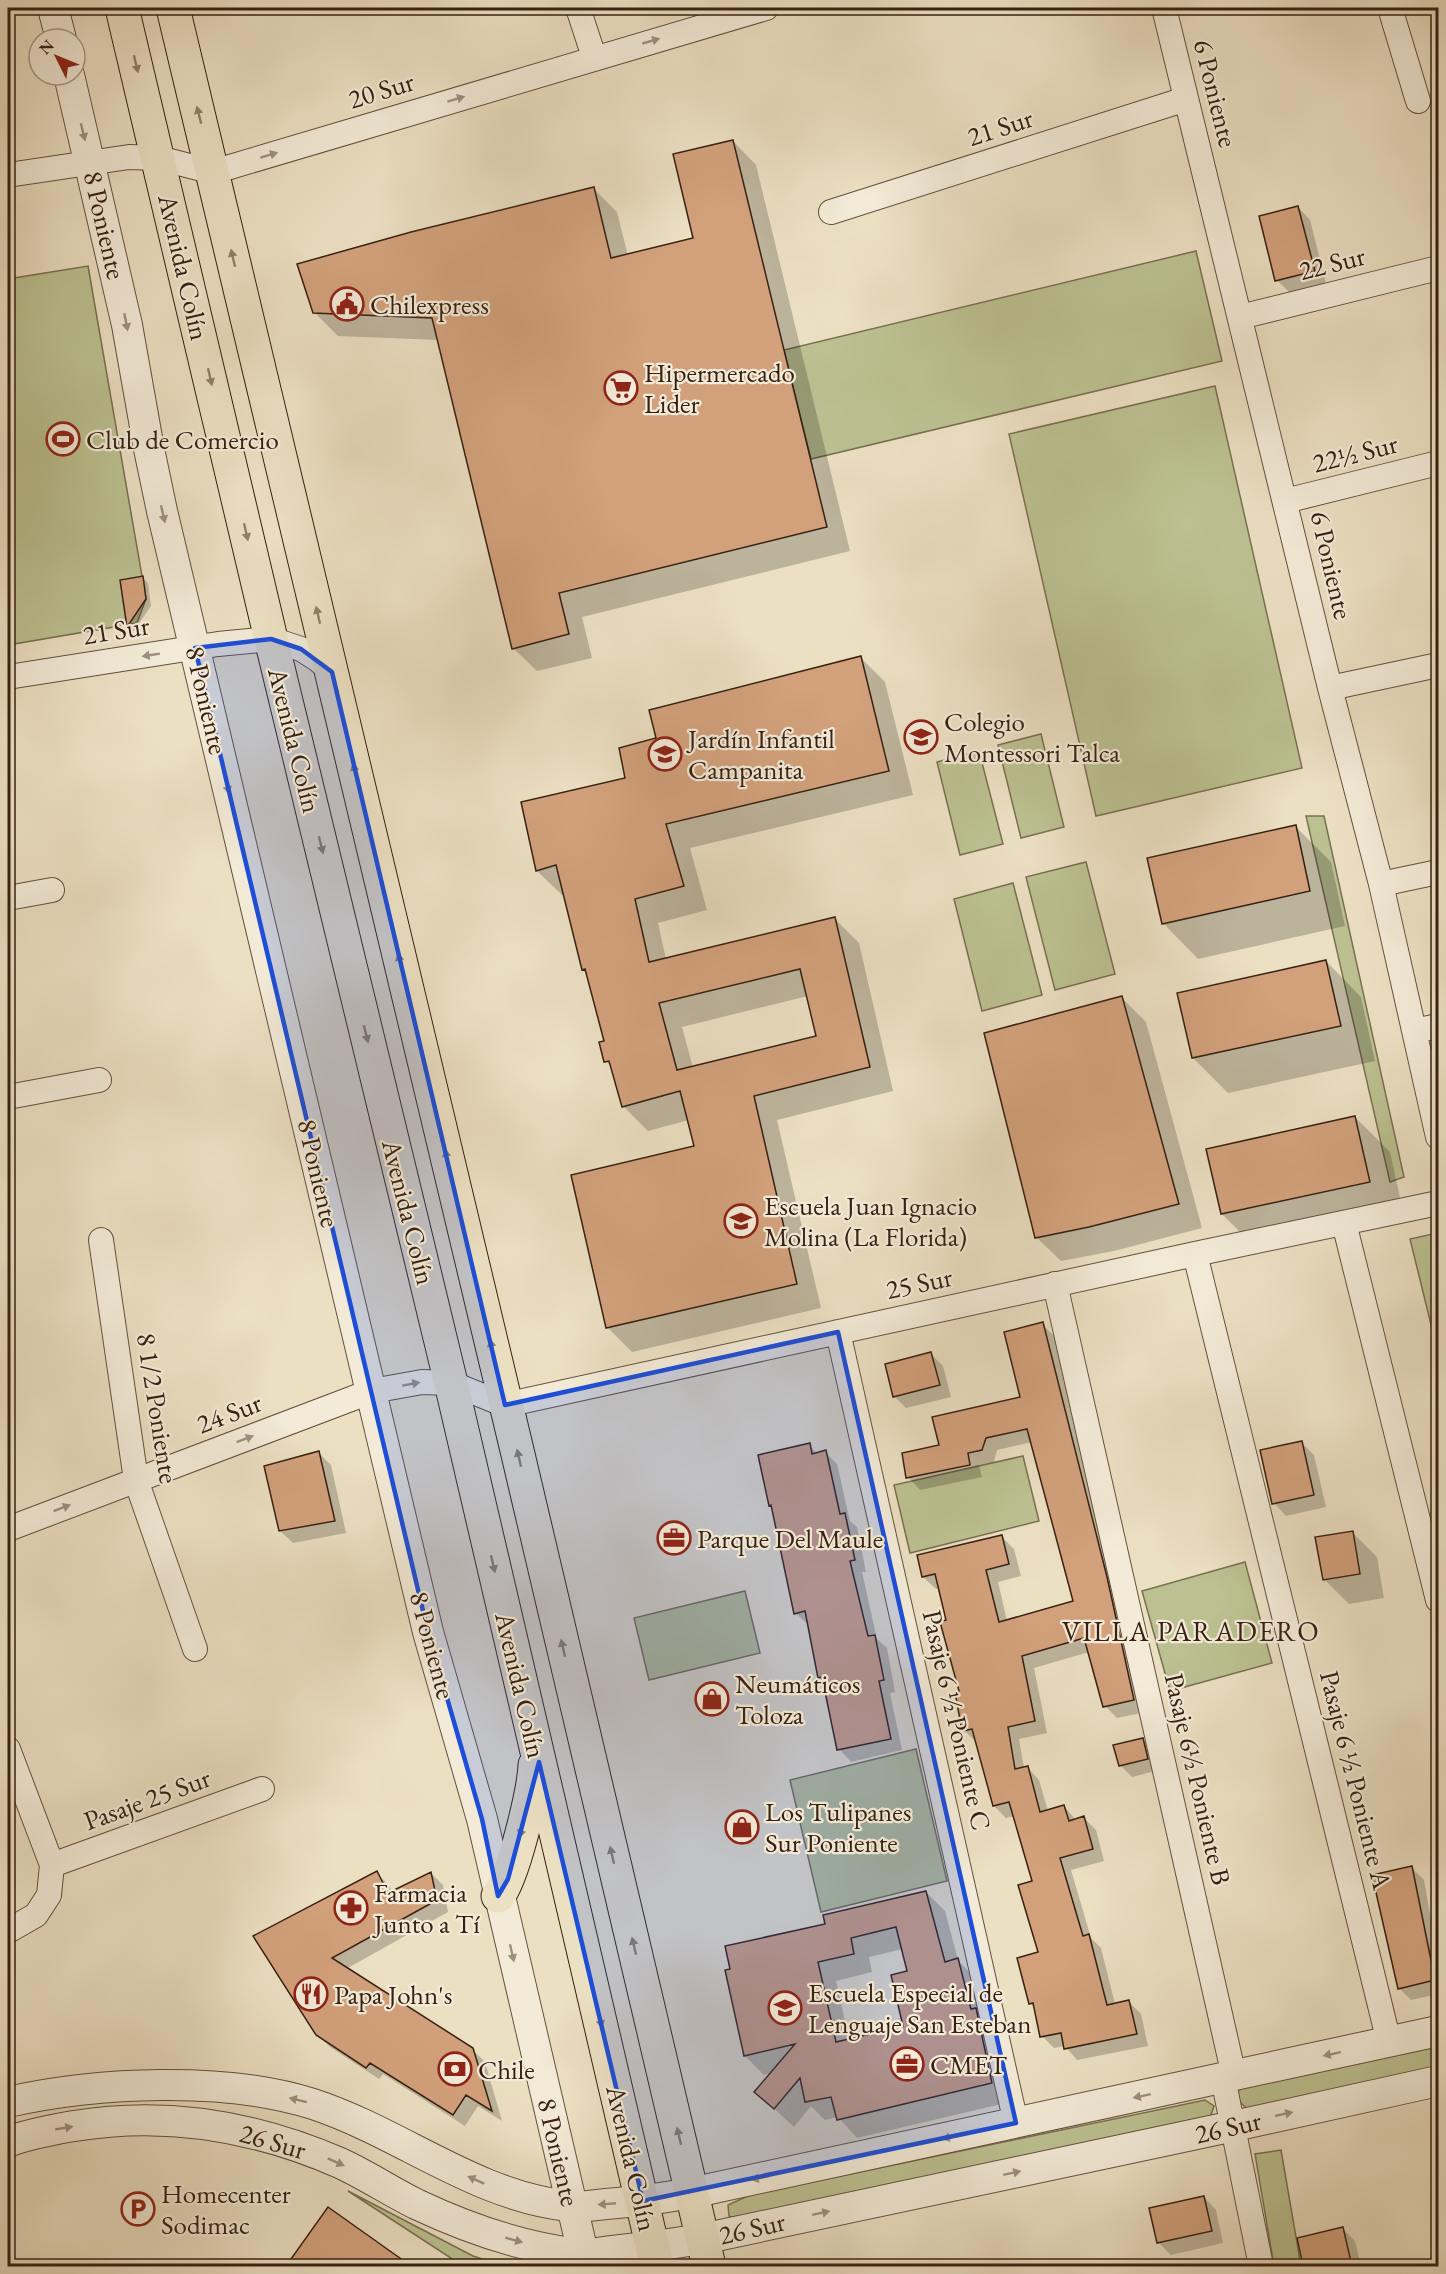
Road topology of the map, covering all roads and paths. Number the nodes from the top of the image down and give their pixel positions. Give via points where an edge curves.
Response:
1 (53, 8) edge
2 (122, 8) edge
3 (173, 8) edge
4 (578, 8) edge
5 (766, 8) edge
6 (1164, 8) edge
7 (1390, 8) edge
8 (58, 27) edge
9 (594, 57) junction
10 (72, 87) edge
11 (1186, 99) junction
12 (1418, 101) dead end
13 (159, 158) junction
14 (91, 163) junction
15 (213, 172) junction
16 (8, 176) edge
17 (831, 212) dead end
18 (1438, 268) edge
19 (1240, 317) junction
20 (1438, 463) edge
21 (1285, 501) junction
22 (271, 639) junction
23 (195, 648) junction
24 (1438, 665) edge
25 (332, 672) junction
26 (8, 677) edge
27 (1330, 688) junction
28 (1438, 872) edge
29 (1381, 884) junction
30 (52, 890) dead end
31 (8, 898) edge
32 (1438, 1026) edge
33 (1414, 1031) junction
34 (99, 1080) dead end
35 (8, 1097) edge
36 (1438, 1137) edge
37 (1438, 1203) edge
38 (1344, 1223) junction
39 (101, 1240) dead end
40 (1195, 1254) junction
41 (1055, 1284) junction
42 (838, 1332) junction
43 (451, 1383) junction
44 (372, 1391) junction
45 (506, 1405) junction
46 (136, 1480) junction
47 (8, 1528) edge
48 (1438, 1600) edge
49 (195, 1649) dead end
50 (8, 1749) edge
51 (536, 1751) junction
52 (262, 1789) dead end
53 (52, 1865) junction
54 (498, 1896) junction
55 (8, 1931) edge
56 (1438, 2031) edge
57 (1389, 2042) junction
58 (1229, 2077) junction
59 (1438, 2081) edge
60 (37, 2096) junction
61 (8, 2102) edge
62 (1016, 2123) junction
63 (1234, 2126) junction
64 (10, 2142) edge
65 (691, 2193) junction
66 (643, 2201) junction
67 (572, 2207) junction
68 (705, 2253) edge
69 (655, 2257) edge
70 (584, 2260) edge
71 (1261, 2266) edge

1 - 8 street
2 -> 13 main road, Avenida Colín
15 -> 3 main road, Avenida Colín
4 - 9 street
9 -> 5 street, 20 Sur
6 - 11 street, 6 Poniente
7 - 12 street
15 -> 9 street, 20 Sur
10 -> 14 street, 8 Poniente
11 - 17 street, 21 Sur
11 - 19 street, 6 Poniente
13 - 14 street via 129,157
13 - 15 street
13 -> 22 main road, Avenida Colín
14 - 16 street
14 -> 23 street, 8 Poniente via 127,325 149,449
25 -> 15 main road, Avenida Colín
18 - 19 street, 22 Sur
19 - 21 street, 6 Poniente
20 - 21 street, 22½ Sur
21 - 27 street, 6 Poniente
22 - 23 street, 21 Sur
22 - 25 street, 21 Sur via 301,649
22 -> 43 main road, Avenida Colín
23 -> 26 street, 21 Sur
23 -> 44 street, 8 Poniente
24 - 27 street
45 -> 25 main road, Avenida Colín
27 - 29 street, 6 Poniente
28 - 29 street
29 - 33 street, 6 Poniente
30 - 31 street
32 - 33 street
33 - 36 street, 6 Poniente
34 - 35 street
37 - 38 street, 25 Sur
38 - 40 street, 25 Sur
38 - 48 street
39 - 46 street, 8 1/2 Poniente
40 - 41 street, 25 Sur
40 - 57 street, Pasaje 6 ½ Poniente A
41 - 42 street, 25 Sur
41 - 58 street, Pasaje 6½ Poniente B
42 - 45 street, 25 Sur
42 - 62 street, Pasaje 6 ½ Poniente C
44 -> 43 street, 24 Sur via 422,1382
43 - 45 street
43 -> 51 main road, Avenida Colín
46 -> 44 street, 24 Sur
44 - 54 street, 8 Poniente via 428,1632 482,1819
65 -> 45 main road, Avenida Colín
47 -> 46 street, 24 Sur
46 - 49 street, 8 1/2 Poniente
50 - 53 street
51 -> 54 main road via 530,1799 508,1879
51 -> 66 main road, Avenida Colín
52 - 53 street, Pasaje 25 Sur
53 - 55 street via 49,1895 36,1915
54 -> 67 street, 8 Poniente
56 - 57 street, 26 Sur
57 -> 58 street, 26 Sur
58 -> 62 street, 26 Sur
58 - 63 street, Pasaje 6½ Poniente B
63 -> 59 street, 26 Sur
60 - 61 street, 26 Sur
60 - 64 street via 10,2128
67 -> 60 street, 26 Sur via 539,2202 490,2186 337,2112 266,2092 167,2086 98,2088
62 -> 65 street, 26 Sur
68 -> 63 street, 26 Sur
63 - 71 street, Pasaje 6½ Poniente B
64 -> 70 street, 26 Sur via 52,2130 105,2122 180,2121 222,2126 304,2148 343,2164 414,2203 487,2233
65 - 66 street, 26 Sur
65 - 68 main road, Avenida Colín
66 -> 67 street, 26 Sur
66 - 69 main road, Avenida Colín
67 - 70 street, 8 Poniente
68 - 69 street, 26 Sur
69 - 70 street, 26 Sur

